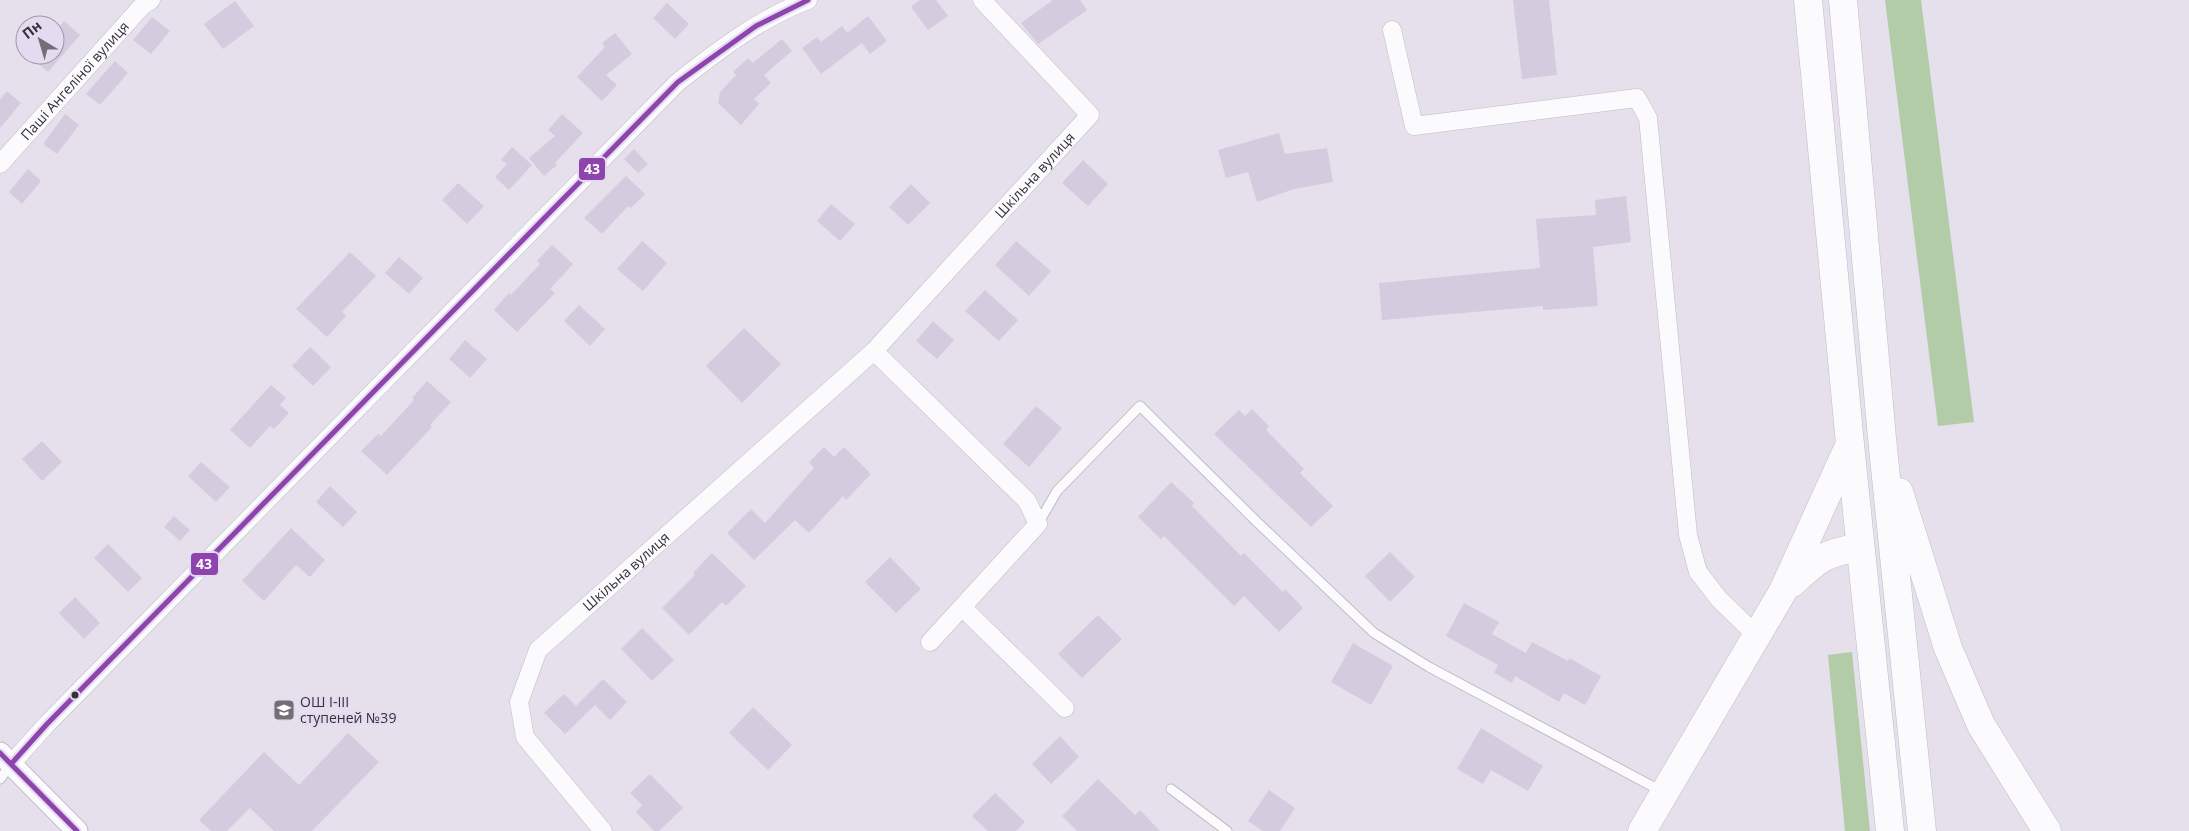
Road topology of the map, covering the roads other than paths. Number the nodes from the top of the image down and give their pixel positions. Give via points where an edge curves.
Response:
1 (151, 0) edge
2 (808, 0) edge
3 (982, 0) edge
4 (1808, 0) edge
5 (1843, 0) edge
6 (1392, 30) dead end
7 (0, 164) edge
8 (874, 351) junction
9 (1882, 438) junction
10 (1850, 444) junction
11 (1038, 524) junction
12 (1860, 547) junction
13 (1783, 591) junction
14 (963, 608) junction
15 (1756, 635) junction
16 (930, 642) dead end
17 (1065, 708) dead end
18 (4, 765) edge
19 (1171, 789) dead end
20 (1665, 792) junction
21 (77, 831) edge
22 (603, 831) edge
23 (1227, 831) edge
24 (1642, 831) edge
25 (1890, 831) edge
26 (1922, 831) edge
27 (2047, 831) edge

1 - 7 street, Паші Ангеліної вулиця via 143,4
2 - 18 street via 759,22 732,39 678,82
3 - 8 street, Шкільна вулиця via 1090,115
4 - 10 main road
5 - 9 main road
6 - 15 street via 1414,126 1636,98 1648,118 1688,535 1698,572 1719,599
8 - 11 street via 1027,500
8 - 22 street, Шкільна вулиця via 538,650 519,702 525,737
9 - 26 main road
9 - 27 main road via 1948,648 1977,716
10 - 12 main road
10 - 13 main road
11 - 14 street
11 - 20 lane via 1057,491 1140,406 1374,633 1429,668
12 - 13 main road via 1832,552 1820,558
12 - 25 main road
13 - 15 main road
14 - 16 street
14 - 17 street
15 - 20 main road
18 - 21 street
19 - 23 lane
20 - 24 main road

